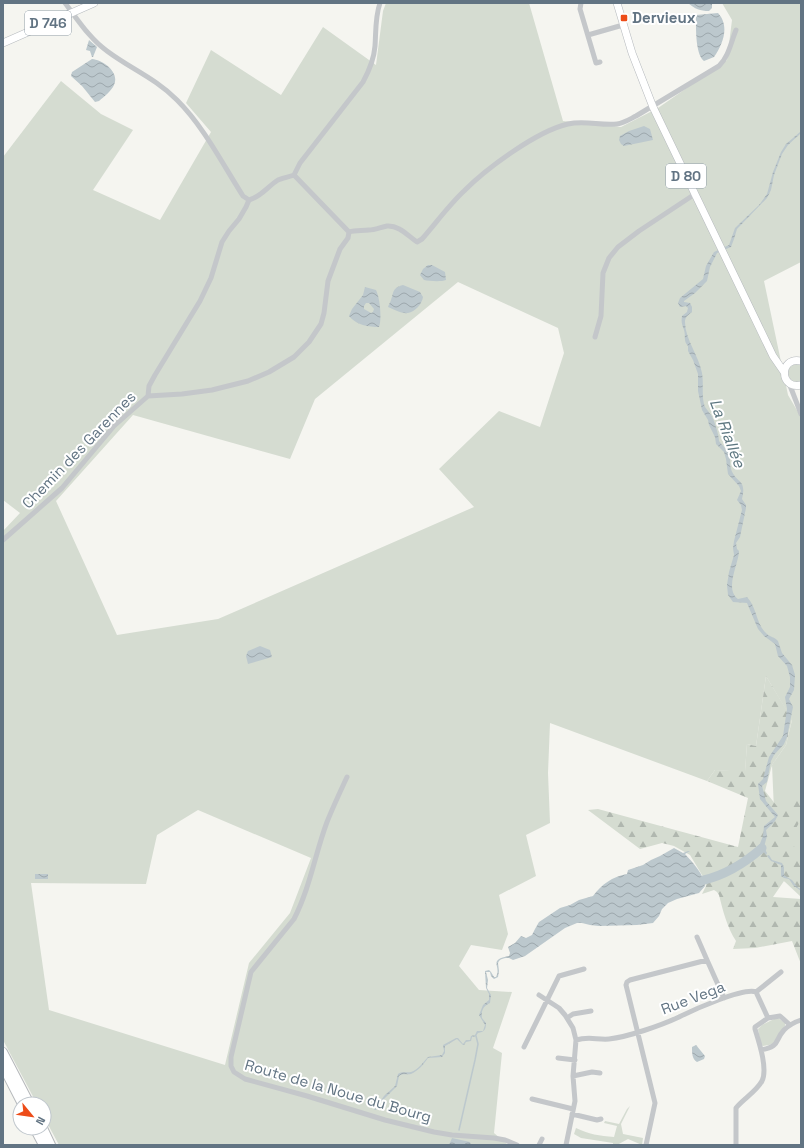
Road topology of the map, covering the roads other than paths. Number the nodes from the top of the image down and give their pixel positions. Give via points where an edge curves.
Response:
1 (65, 3) edge
2 (94, 3) edge
3 (380, 3) edge
4 (581, 3) edge
5 (617, 3) edge
6 (72, 13) junction
7 (623, 25) junction
8 (736, 30) dead end
9 (588, 35) junction
10 (3, 43) edge
11 (600, 62) dead end
12 (653, 107) junction
13 (294, 175) junction
14 (695, 194) junction
15 (249, 200) junction
16 (349, 232) junction
17 (595, 337) dead end
18 (773, 356) junction
19 (798, 360) edge
20 (784, 372) junction
21 (789, 383) junction
22 (799, 385) edge
23 (148, 396) junction
24 (795, 399) junction
25 (801, 414) edge
26 (3, 540) edge
27 (347, 777) dead end
28 (697, 937) dead end
29 (707, 960) junction
30 (584, 969) dead end
31 (780, 972) dead end
32 (756, 992) junction
33 (540, 995) dead end
34 (724, 998) junction
35 (547, 999) junction
36 (591, 1011) dead end
37 (567, 1018) junction
38 (768, 1018) junction
39 (801, 1020) edge
40 (790, 1025) junction
41 (638, 1032) junction
42 (576, 1040) junction
43 (524, 1047) dead end
44 (761, 1050) junction
45 (3, 1052) edge
46 (558, 1058) dead end
47 (575, 1060) junction
48 (3, 1067) edge
49 (600, 1073) dead end
50 (573, 1076) junction
51 (18, 1096) edge
52 (26, 1096) edge
53 (532, 1098) dead end
54 (573, 1112) junction
55 (601, 1119) dead end
56 (38, 1136) edge
57 (542, 1139) dead end
58 (43, 1145) edge
59 (517, 1145) edge
60 (539, 1145) edge
61 (566, 1145) edge
62 (646, 1145) edge
63 (736, 1145) edge

1 - 6 street
2 - 6 main road, D 746
3 - 13 street via 375,48 365,78 300,163
4 - 9 street via 580,10
5 - 7 main road, D 80
6 - 10 main road, D 746
6 - 15 street via 106,51 154,80 178,101 204,133 243,196
7 - 9 street
7 - 12 main road, D 80
8 - 12 street via 727,55 719,66
9 - 11 street via 596,63
12 - 14 main road, D 80
12 - 16 street via 625,122 568,124 530,141 501,160 464,190 417,242 393,226
13 - 15 street via 278,180 266,191
13 - 16 street
14 - 17 street via 634,235 618,247 609,258 603,274 601,316
14 - 18 main road, D 80
15 - 23 street via 222,242 207,287 149,386
16 - 23 street, Chemin des Garennes via 328,281 321,324 309,342 294,357 248,381 212,390
18 - 19 main road via 786,362
18 - 20 main road, D 80
19 - 20 main road via 786,366
20 - 21 main road
21 - 22 main road
21 - 24 street
22 - 24 street via 794,393
23 - 26 street, Chemin des Garennes via 114,426 62,488
24 - 25 street
27 - 59 street, Route de la Noue du Bourg via 327,822 299,909 294,919 251,972 231,1056 231,1066 234,1072 245,1079 385,1120 452,1135 505,1140
28 - 29 street
29 - 34 street
29 - 41 street via 628,980 626,985
30 - 35 street via 559,976
31 - 32 street
32 - 34 street, Rue Vega via 749,991
32 - 38 street
33 - 35 street
34 - 41 street, Rue Vega
35 - 37 street
35 - 43 street
36 - 37 street via 573,1014
37 - 42 street
38 - 40 street via 780,1016
38 - 44 street via 755,1029
39 - 40 street
40 - 44 street via 775,1045
41 - 42 street, Rue Vega via 612,1039 591,1037
41 - 62 street via 656,1103
42 - 47 street
44 - 63 street via 764,1072 762,1080 736,1108
45 - 52 highway
46 - 47 street
47 - 50 street
48 - 51 highway
49 - 50 street
50 - 54 street
53 - 54 street
54 - 55 street
54 - 61 street
56 - 58 highway
57 - 60 street

